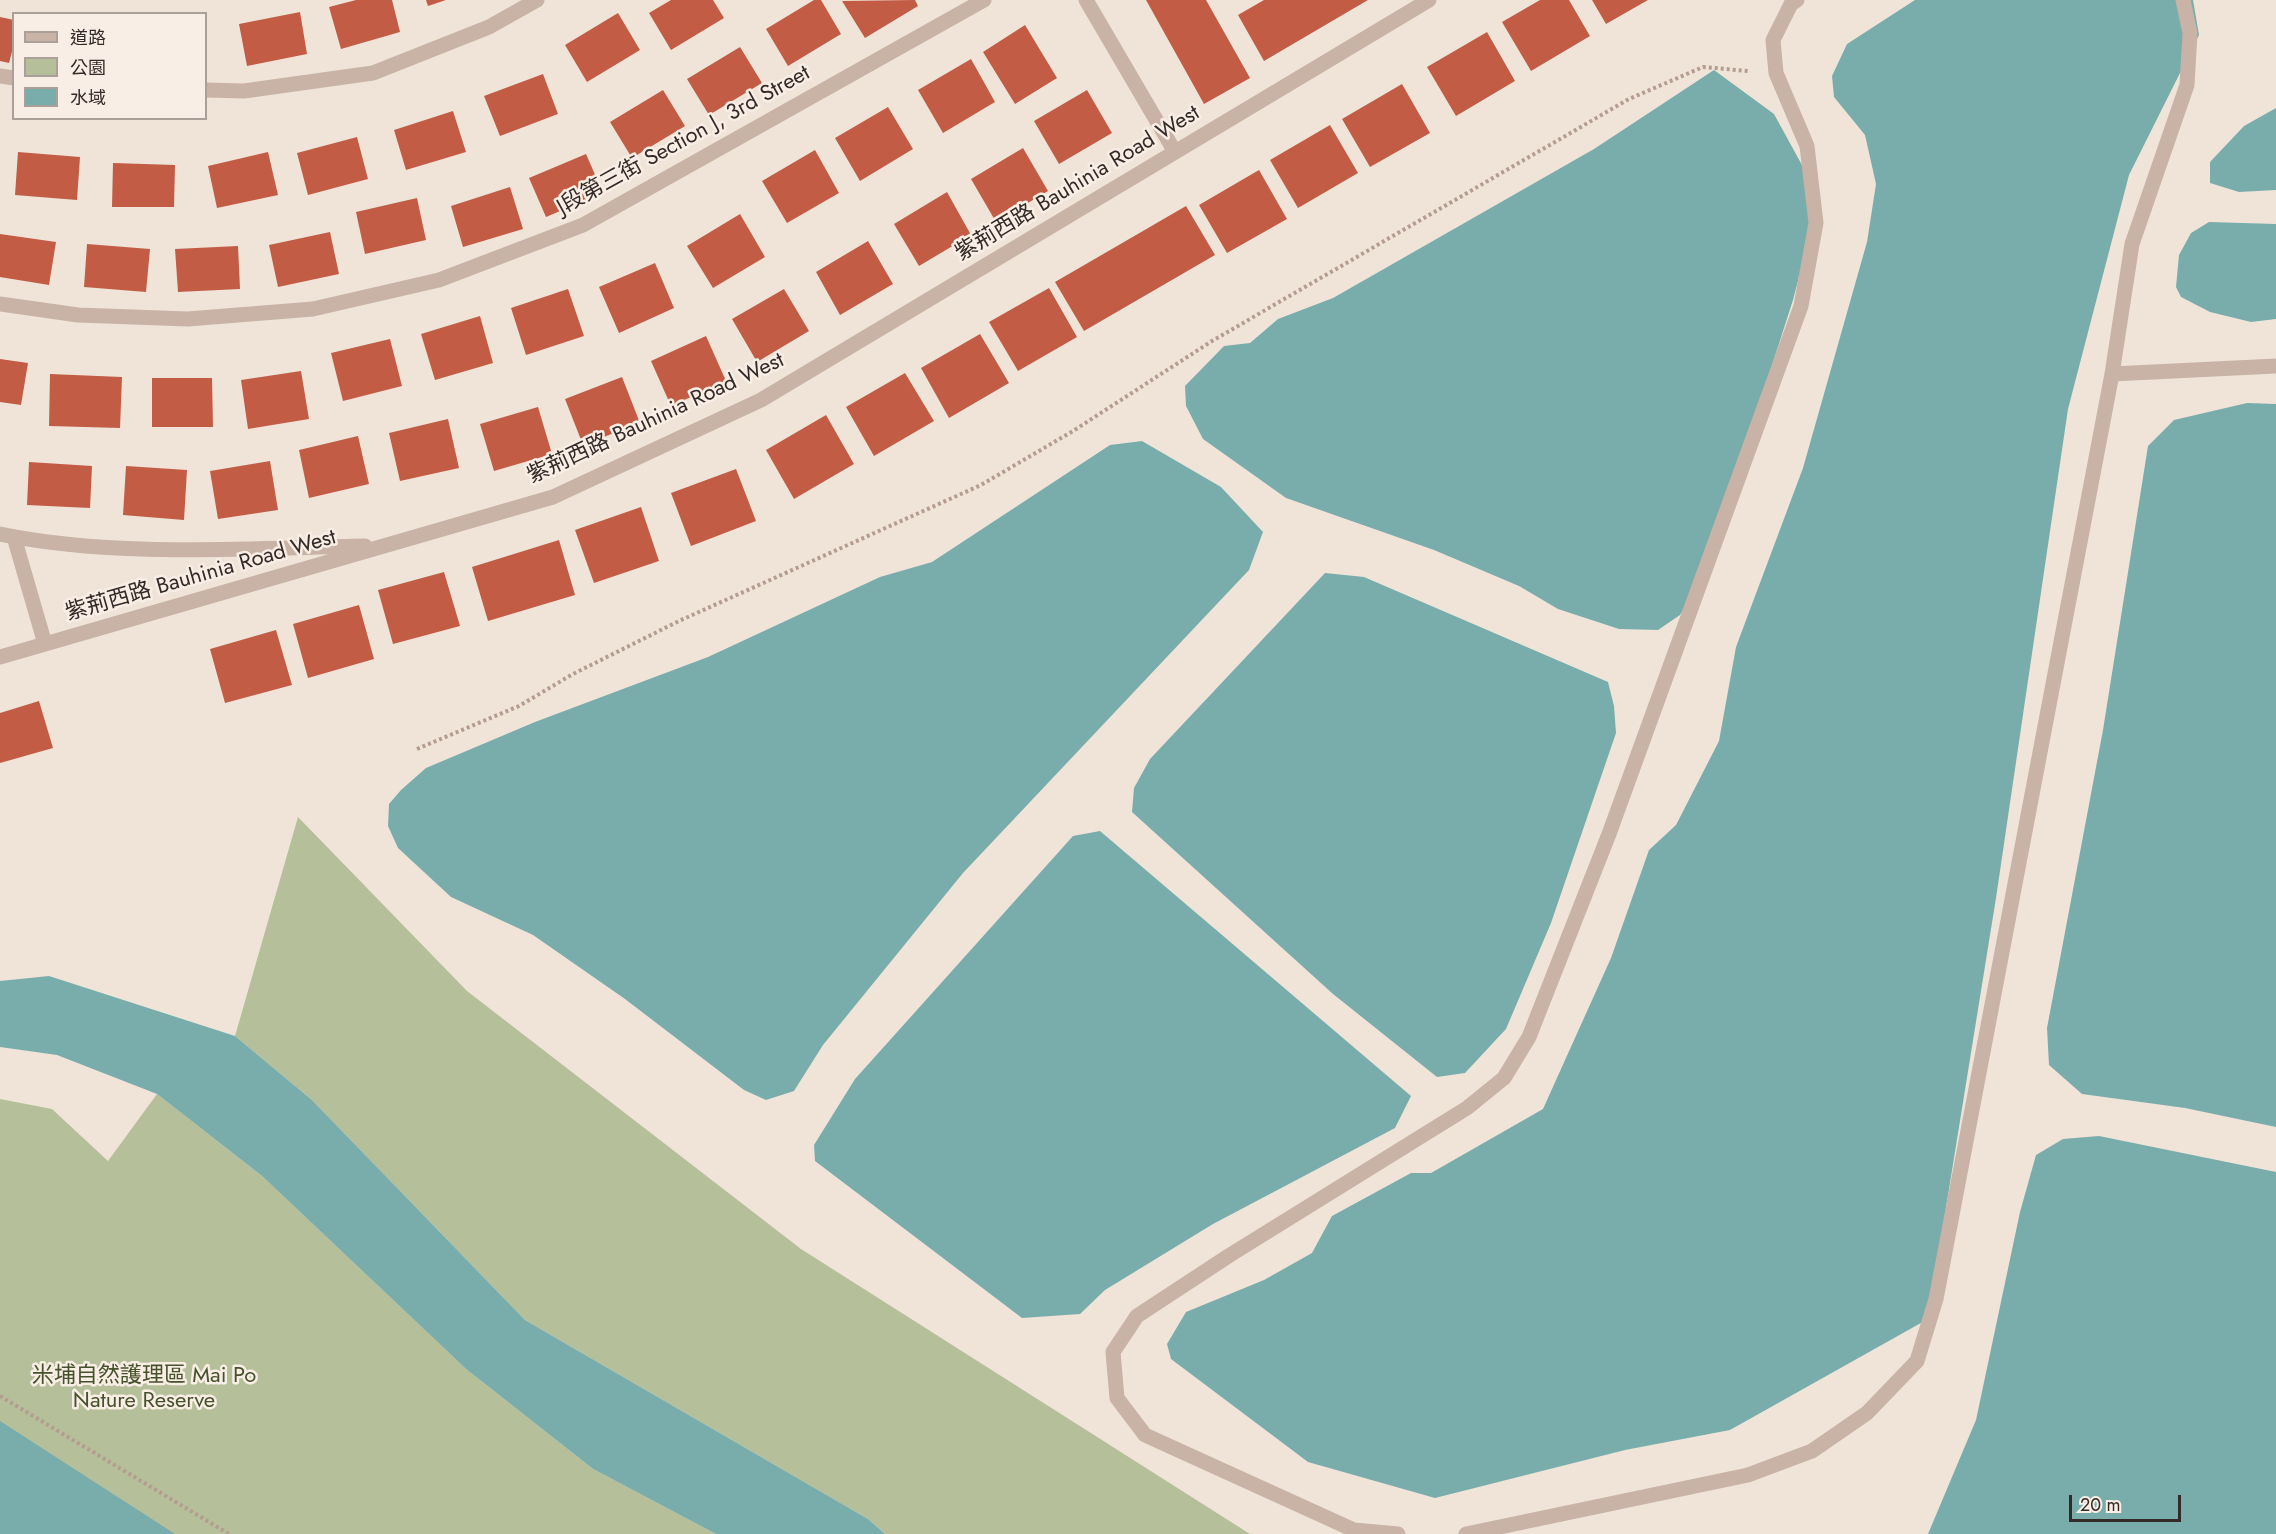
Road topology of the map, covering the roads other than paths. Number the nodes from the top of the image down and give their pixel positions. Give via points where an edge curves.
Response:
1 (537, 0) edge
2 (984, 0) edge
3 (1086, 0) edge
4 (1429, 0) edge
5 (1797, 0) edge
6 (2183, 0) edge
7 (207, 90) edge
8 (1175, 152) junction
9 (0, 304) edge
10 (2276, 366) edge
11 (2112, 374) junction
12 (7, 536) edge
13 (384, 546) junction
14 (45, 644) junction
15 (0, 657) edge
16 (1398, 1534) edge
17 (1466, 1534) edge

1 - 7 street via 489,27 373,73 244,91
2 - 9 street, J段第三街 Section J, 3rd Street via 584,225 439,280 313,309 188,319 78,315
3 - 8 street
4 - 8 street, 紫荊西路 Bauhinia Road West
5 - 16 street via 1791,4 1773,40 1776,73 1807,146 1816,223 1801,306 1609,834 1528,1037 1504,1078 1467,1108 1137,1316 1113,1352 1117,1398 1145,1436 1354,1530
6 - 11 street via 2190,33 2187,85 2132,244
8 - 13 street, 紫荊西路 Bauhinia Road West via 761,400 553,497
10 - 11 street
11 - 17 street via 1936,1299 1917,1360 1868,1413 1812,1450 1748,1475
12 - 13 street via 169,549
12 - 14 street
13 - 14 street, 紫荊西路 Bauhinia Road West
14 - 15 street, 紫荊西路 Bauhinia Road West

